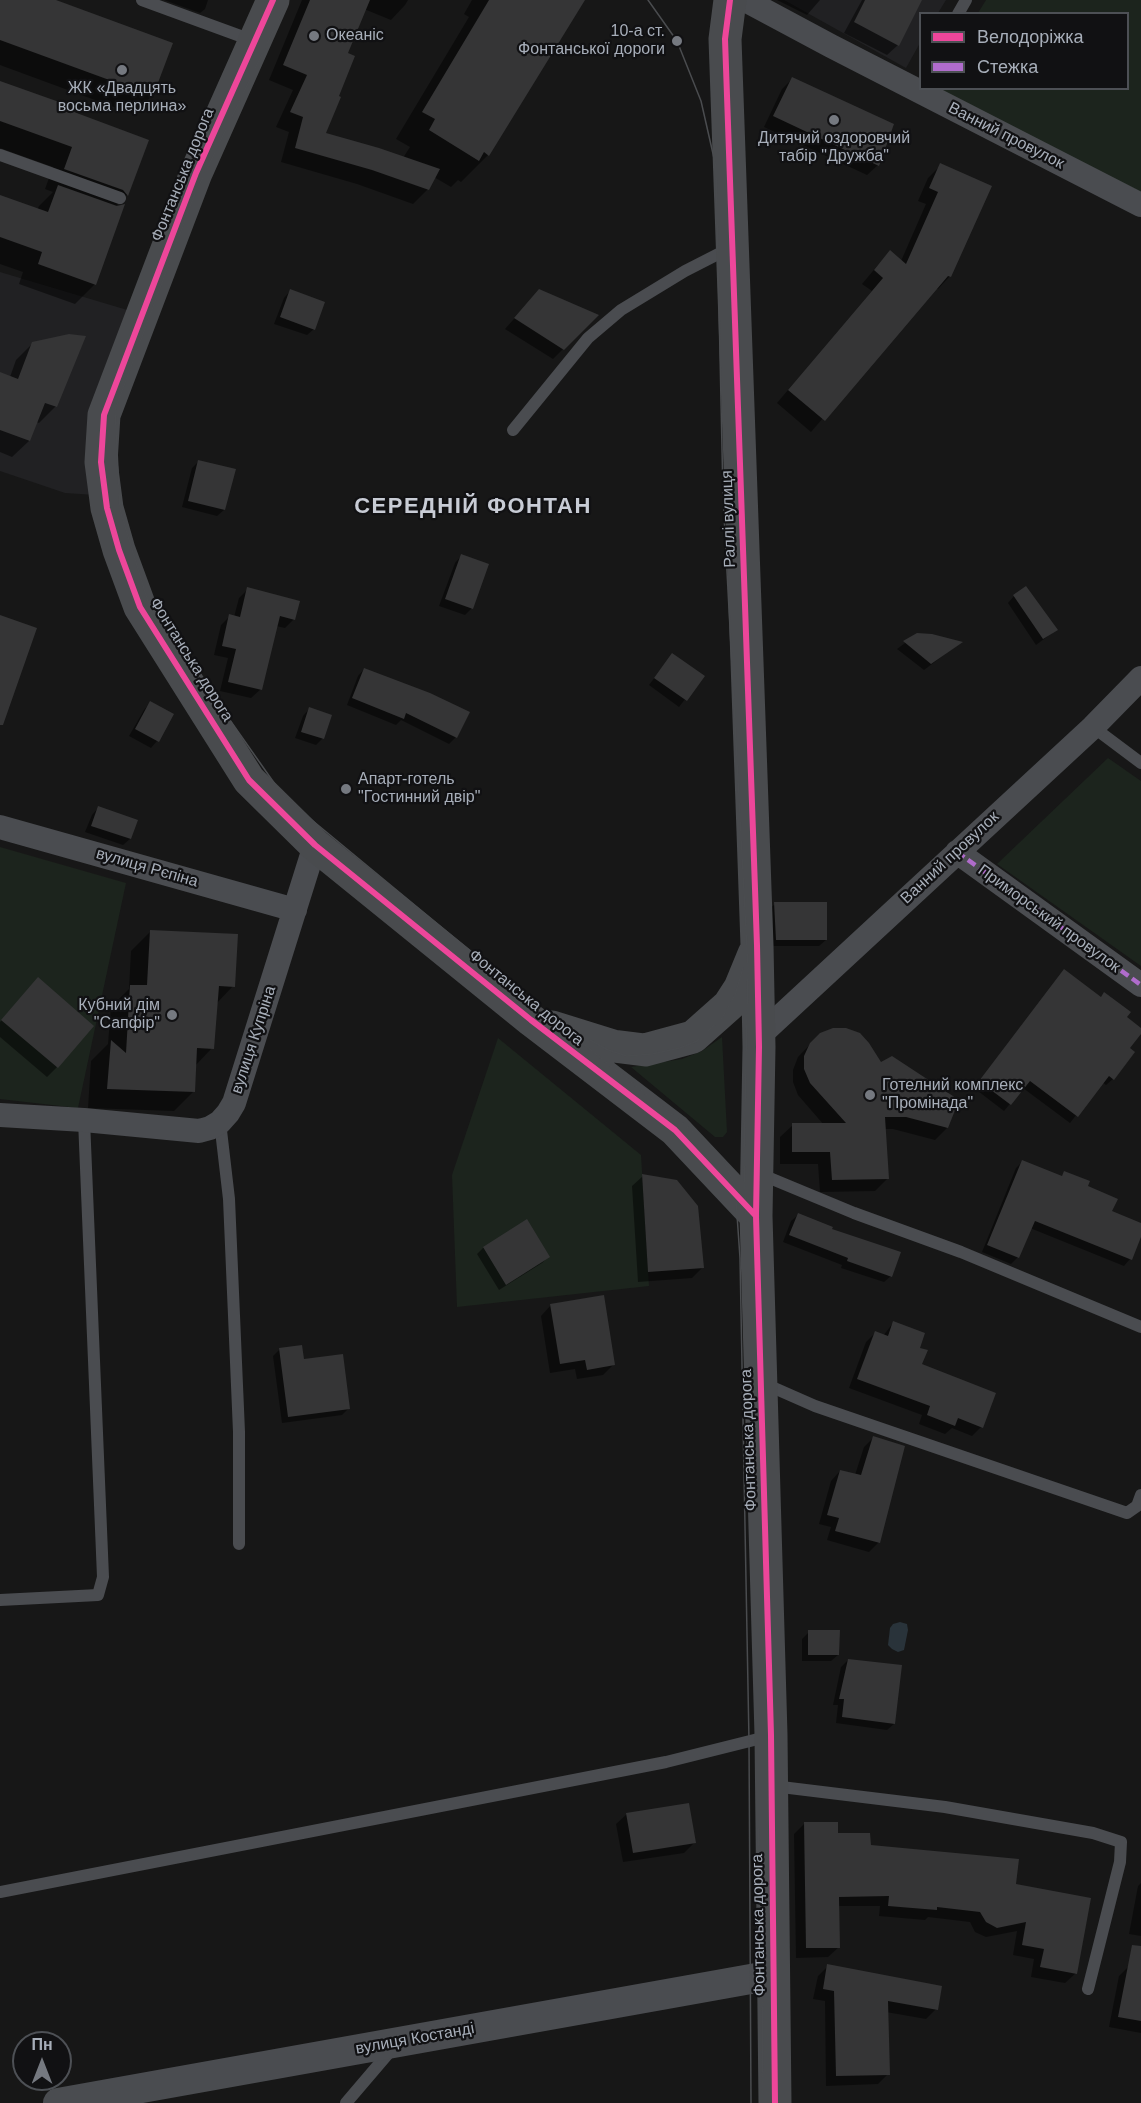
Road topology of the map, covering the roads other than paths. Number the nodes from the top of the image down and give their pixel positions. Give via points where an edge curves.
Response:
1 (142, 0) edge
2 (273, 0) edge
3 (730, 0) edge
4 (744, 0) edge
5 (255, 41) junction
6 (917, 82) edge
7 (932, 90) edge
8 (0, 155) edge
9 (120, 198) dead end
10 (1141, 205) edge
11 (733, 246) junction
12 (513, 430) dead end
13 (1141, 678) edge
14 (1093, 727) junction
15 (1141, 763) edge
16 (0, 826) edge
17 (315, 845) junction
18 (957, 852) junction
19 (295, 910) junction
20 (757, 945) junction
21 (1141, 985) edge
22 (531, 1020) junction
23 (758, 1037) junction
24 (0, 1115) edge
25 (84, 1120) junction
26 (220, 1122) junction
27 (756, 1173) junction
28 (756, 1216) junction
29 (1141, 1327) edge
30 (761, 1383) junction
31 (1141, 1495) edge
32 (239, 1544) dead end
33 (0, 1600) edge
34 (771, 1735) junction
35 (772, 1785) junction
36 (0, 1892) edge
37 (773, 1975) junction
38 (1088, 1989) dead end
39 (399, 2042) junction
40 (58, 2103) edge
41 (346, 2103) edge
42 (775, 2103) edge

1 - 5 lane
2 - 5 main road, Фонтанська дорога
3 - 11 main road, Раллі вулиця via 725,39
4 - 6 street, Ванний провулок
5 - 17 main road, Фонтанська дорога via 196,172 104,415 101,462 118,550 140,607 249,780
7 - 10 street, Ванний провулок
8 - 9 lane
11 - 12 lane via 621,310 588,338
11 - 20 main road, Раллі вулиця
13 - 14 street, Ванний провулок
14 - 15 lane
14 - 18 street, Ванний провулок
16 - 19 street, вулиця Рєпіна
17 - 19 street, вулиця Купріна
17 - 22 main road, Фонтанська дорога
18 - 21 street, Приморський провулок
18 - 23 street, Ванний провулок
19 - 26 street, вулиця Купріна via 234,1103
20 - 22 main road via 729,1005 693,1037 645,1050 613,1047
20 - 23 main road, Раллі вулиця
22 - 28 main road, Фонтанська дорога via 675,1130
23 - 27 main road, Раллі вулиця
24 - 25 street
25 - 26 street via 199,1131
25 - 33 lane via 103,1577 98,1595
26 - 32 lane via 229,1199 239,1432
27 - 28 main road, Раллі вулиця
27 - 29 lane
28 - 30 main road, Фонтанська дорога
30 - 31 lane via 815,1406 1127,1513 1137,1506
30 - 34 main road, Фонтанська дорога
34 - 35 main road, Фонтанська дорога
34 - 36 lane via 666,1762
35 - 37 main road, Фонтанська дорога
35 - 38 lane via 945,1808 1093,1833 1121,1842 1120,1862
37 - 39 street, вулиця Костанді
37 - 42 main road, Фонтанська дорога
39 - 40 street, вулиця Костанді
39 - 41 lane

